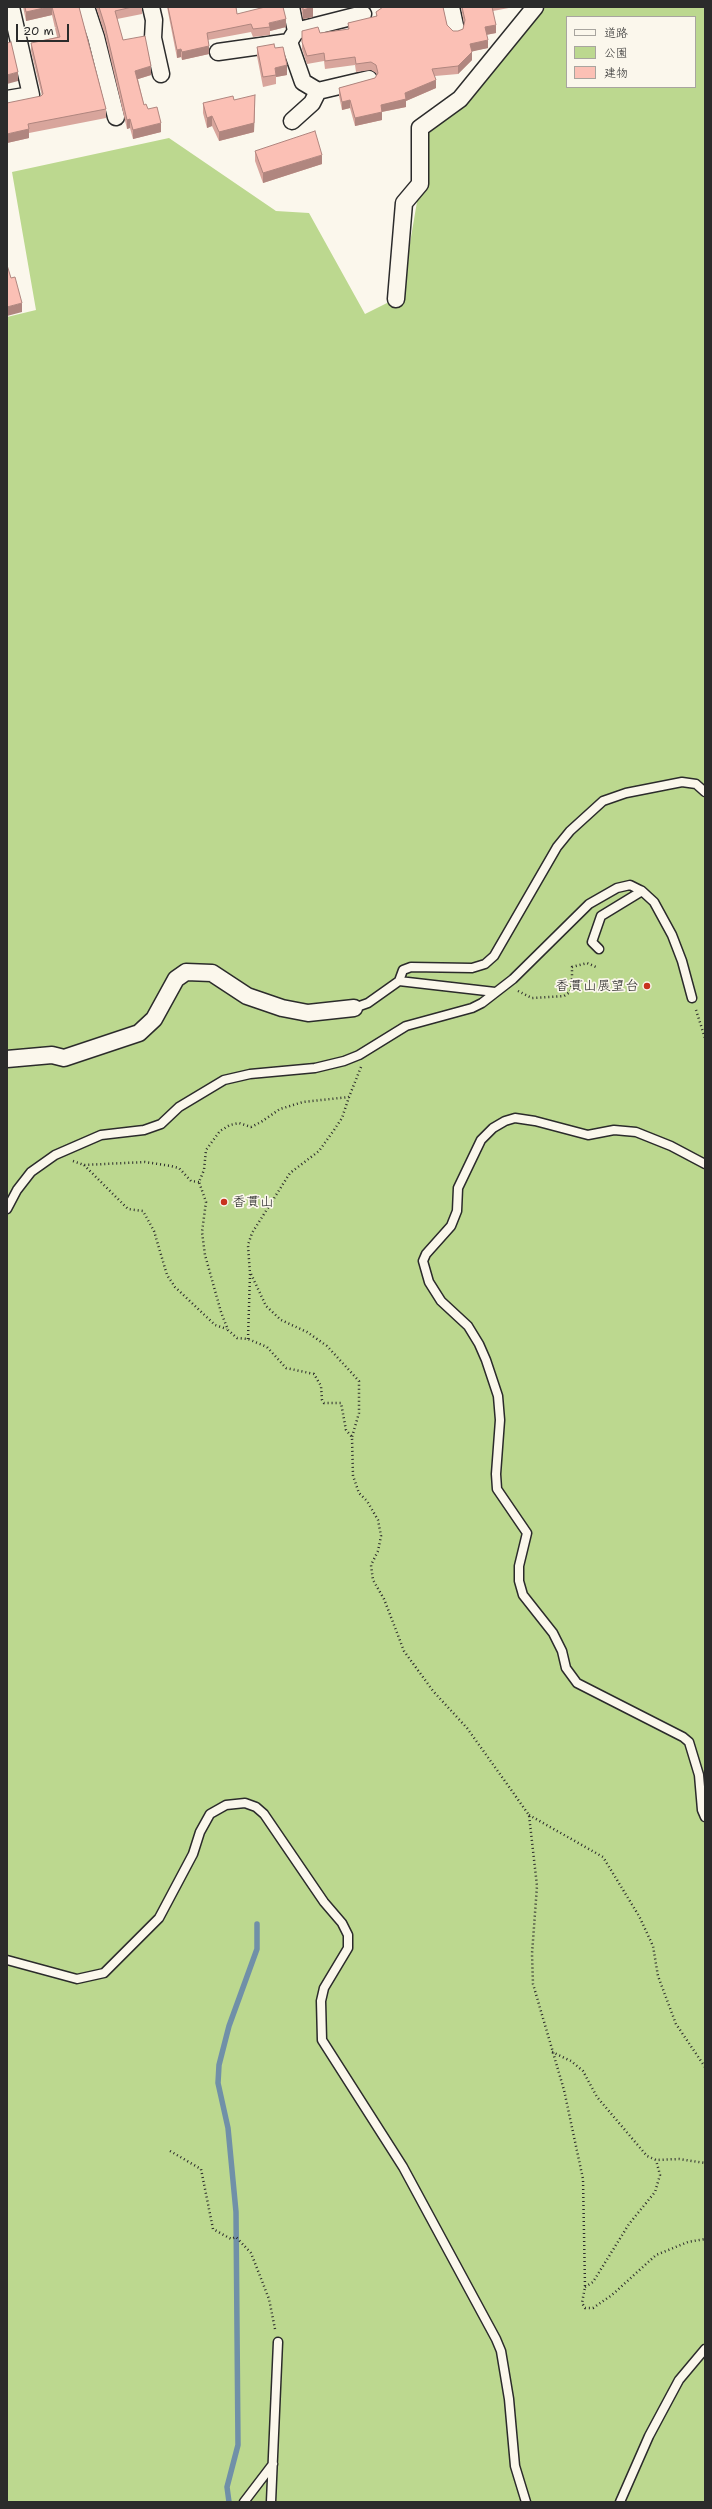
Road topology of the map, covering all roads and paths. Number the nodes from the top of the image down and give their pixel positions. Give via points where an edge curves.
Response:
1 (12, 7) edge
2 (86, 7) edge
3 (151, 7) edge
4 (291, 7) edge
5 (452, 7) edge
6 (535, 7) edge
7 (363, 14) dead end
8 (456, 30) edge
9 (292, 36) junction
10 (218, 52) dead end
11 (161, 74) dead end
12 (369, 79) edge
13 (318, 91) junction
14 (7, 99) edge
15 (116, 117) dead end
16 (292, 121) dead end
17 (396, 299) dead end
18 (705, 792) edge
19 (642, 891) junction
20 (599, 949) dead end
21 (596, 967) dead end
22 (513, 979) junction
23 (399, 981) junction
24 (495, 992) junction
25 (692, 998) joint
26 (354, 1008) joint
27 (705, 1038) edge
28 (359, 1055) junction
29 (7, 1059) edge
30 (349, 1097) junction
31 (55, 1155) junction
32 (705, 1164) edge
33 (84, 1165) junction
34 (199, 1182) junction
35 (7, 1209) edge
36 (250, 1274) junction
37 (228, 1330) junction
38 (248, 1339) junction
39 (352, 1437) junction
40 (529, 1815) junction
41 (705, 1817) edge
42 (7, 1960) edge
43 (552, 2052) junction
44 (705, 2066) edge
45 (170, 2151) dead end
46 (656, 2160) junction
47 (705, 2163) edge
48 (705, 2239) edge
49 (585, 2287) junction
50 (278, 2342) joint
51 (705, 2349) edge
52 (273, 2464) junction
53 (244, 2502) edge
54 (272, 2502) edge
55 (526, 2502) edge
56 (620, 2502) edge

1 - 14 street via 31,95
2 - 15 street
3 - 11 street via 154,20 153,38
4 - 9 street
5 - 8 street
6 - 17 street via 460,99 420,128 420,184 404,203
7 - 9 street
9 - 10 street
9 - 13 street via 303,82
12 - 13 street
13 - 16 street via 312,103
18 - 23 lane via 696,784 682,782 645,788 603,801 570,831 557,847 494,956 485,964 472,968 411,967 403,970
19 - 20 lane via 601,916 592,942
19 - 22 lane via 630,885 603,894 562,929
19 - 25 lane via 654,902 672,935
21 - 22 path via 587,963 572,967 570,992 556,998 532,998 518,991
22 - 24 lane
23 - 24 lane
23 - 26 lane via 368,1003
24 - 28 lane via 472,1008 406,1026
25 - 27 path
26 - 29 street via 308,1013 282,1008 247,996 212,973 186,972 176,979 154,1019 139,1033 64,1058 52,1055
28 - 30 path via 362,1062 361,1071
28 - 31 lane via 315,1068 250,1074 224,1080 179,1107 160,1124 144,1130 101,1136
30 - 34 path via 302,1102 280,1109 251,1127 239,1123 230,1125 220,1131 206,1150 204,1170
30 - 36 path via 342,1118 334,1130 319,1151 290,1173 252,1233 248,1245
31 - 33 path
31 - 35 lane via 31,1172
32 - 41 lane via 671,1146 636,1132 614,1130 588,1135 534,1120 515,1118 505,1121 481,1140 458,1188 458,1211 451,1226 426,1254 423,1261 428,1282 442,1301 468,1326 478,1344 498,1396 498,1489 528,1533 519,1566 519,1581 523,1595 553,1632 562,1650 566,1668 577,1683 684,1737 689,1742 699,1775
33 - 34 path via 145,1162 178,1168 191,1181
33 - 37 path via 128,1209 143,1211 154,1231 167,1275 175,1287 215,1325
34 - 37 path via 206,1202 202,1232 205,1255
36 - 38 path
36 - 39 path via 266,1306 282,1320 307,1332 326,1346 359,1381 359,1413
37 - 38 path via 237,1338
38 - 39 path via 267,1347 286,1368 308,1371 317,1377 324,1403 341,1403 346,1430
39 - 40 path via 353,1476 359,1493 378,1520 381,1536 372,1565 373,1580 384,1599 404,1651 433,1691 467,1728
40 - 43 path via 537,1886 532,1954 533,1984
40 - 44 path via 604,1857 639,1916 653,1946 658,1976 676,2024
42 - 55 lane via 77,1979 104,1973 159,1918 193,1854 210,1814 226,1805 245,1803 256,1807 264,1814 348,1935 348,1948 324,1988 321,2001 322,2040 403,2166 496,2339 501,2351 509,2399 515,2466
43 - 46 path via 571,2061 582,2071 611,2115 647,2156
43 - 49 path via 564,2090 583,2179
45 - 50 path via 201,2169 213,2229 231,2239 236,2237 251,2253 269,2299
46 - 47 path via 679,2159
46 - 49 path via 660,2175 655,2192 629,2224 593,2282
48 - 49 path via 688,2242 656,2255 594,2308 585,2308 582,2303
50 - 52 lane
51 - 56 lane via 679,2380 649,2436
52 - 53 lane
52 - 54 lane

